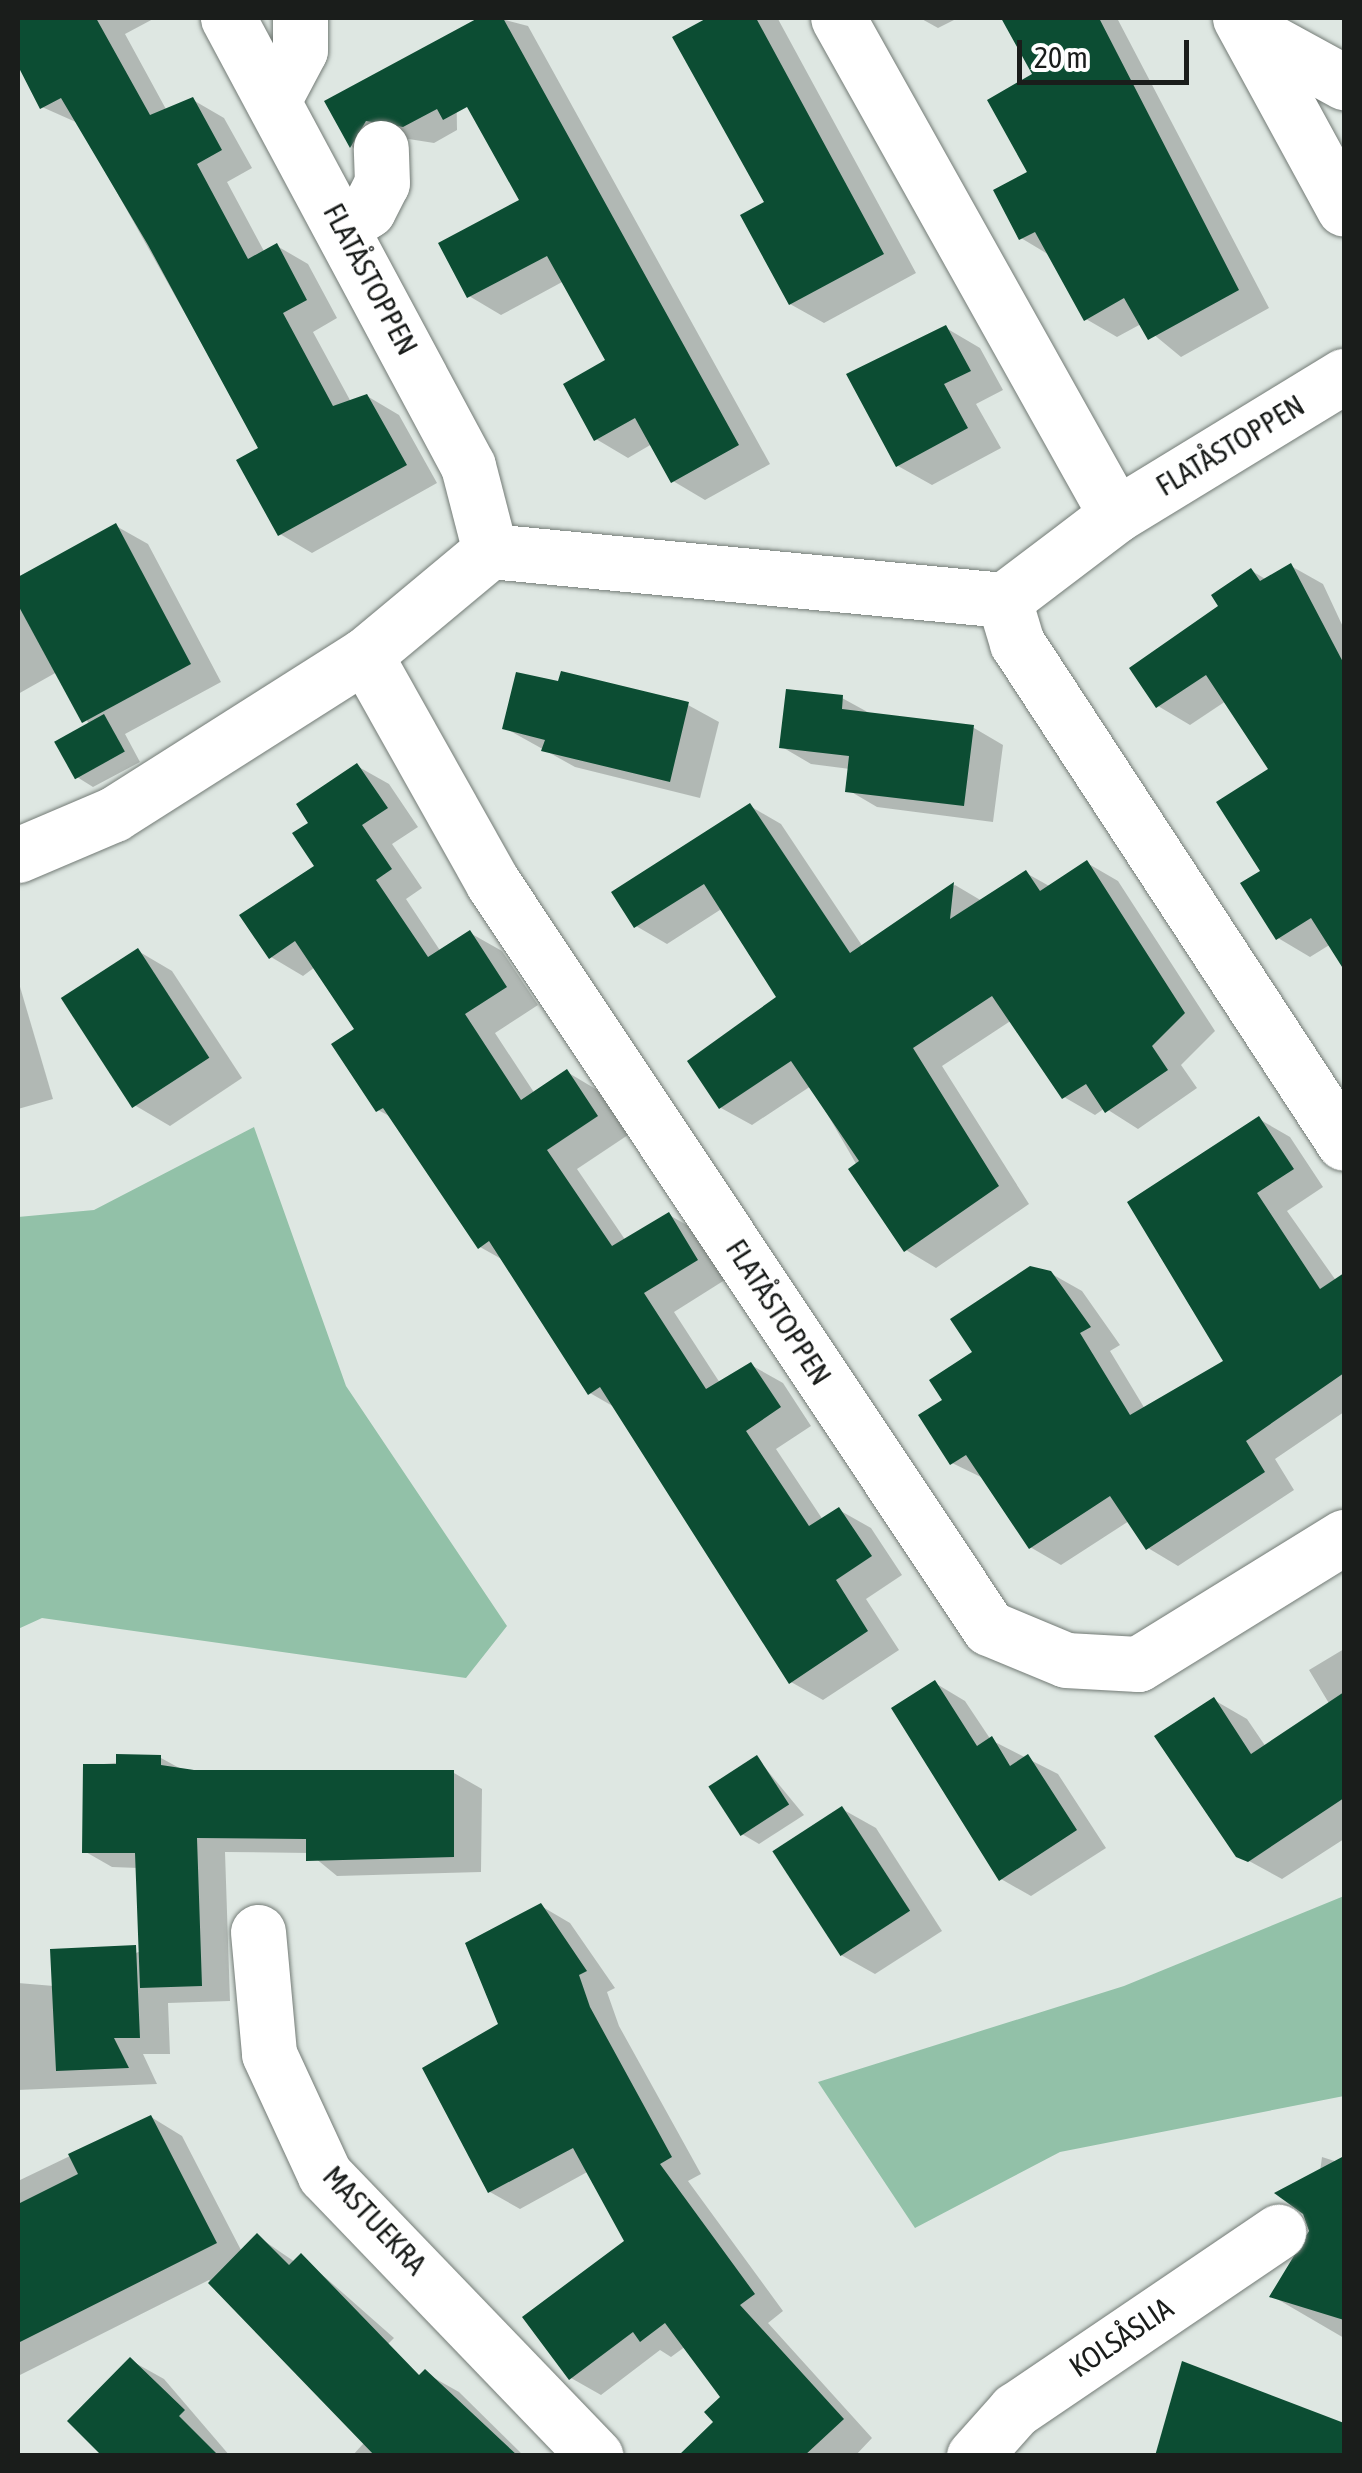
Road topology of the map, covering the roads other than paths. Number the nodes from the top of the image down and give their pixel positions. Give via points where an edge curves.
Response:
1 (228, 18) edge
2 (300, 18) edge
3 (838, 18) edge
4 (1243, 23) edge
5 (1344, 82) edge
6 (274, 99) junction
7 (381, 148) dead end
8 (1344, 209) edge
9 (344, 226) junction
10 (1344, 376) edge
11 (1116, 515) junction
12 (490, 551) junction
13 (1004, 600) junction
14 (365, 655) junction
15 (18, 856) edge
16 (1344, 1143) edge
17 (1344, 1537) edge
18 (258, 1932) dead end
19 (1278, 2232) dead end
20 (594, 2456) edge
21 (974, 2456) edge

1 - 6 street, FLATÅSTOPPEN
2 - 6 street via 300,50
3 - 11 street
4 - 5 street
4 - 8 street
6 - 9 street, FLATÅSTOPPEN
7 - 9 street via 382,183 368,210
9 - 12 street, FLATÅSTOPPEN via 468,466
10 - 11 street, FLATÅSTOPPEN
11 - 13 street, FLATÅSTOPPEN
12 - 13 street
12 - 14 street
13 - 16 street via 1018,643
14 - 15 street via 114,814
14 - 17 street, FLATÅSTOPPEN via 493,883 989,1628 1066,1660 1138,1664
18 - 20 street, MASTUEKRA via 269,2054 325,2175
19 - 21 street, KOLSÅSLIA via 1015,2410

